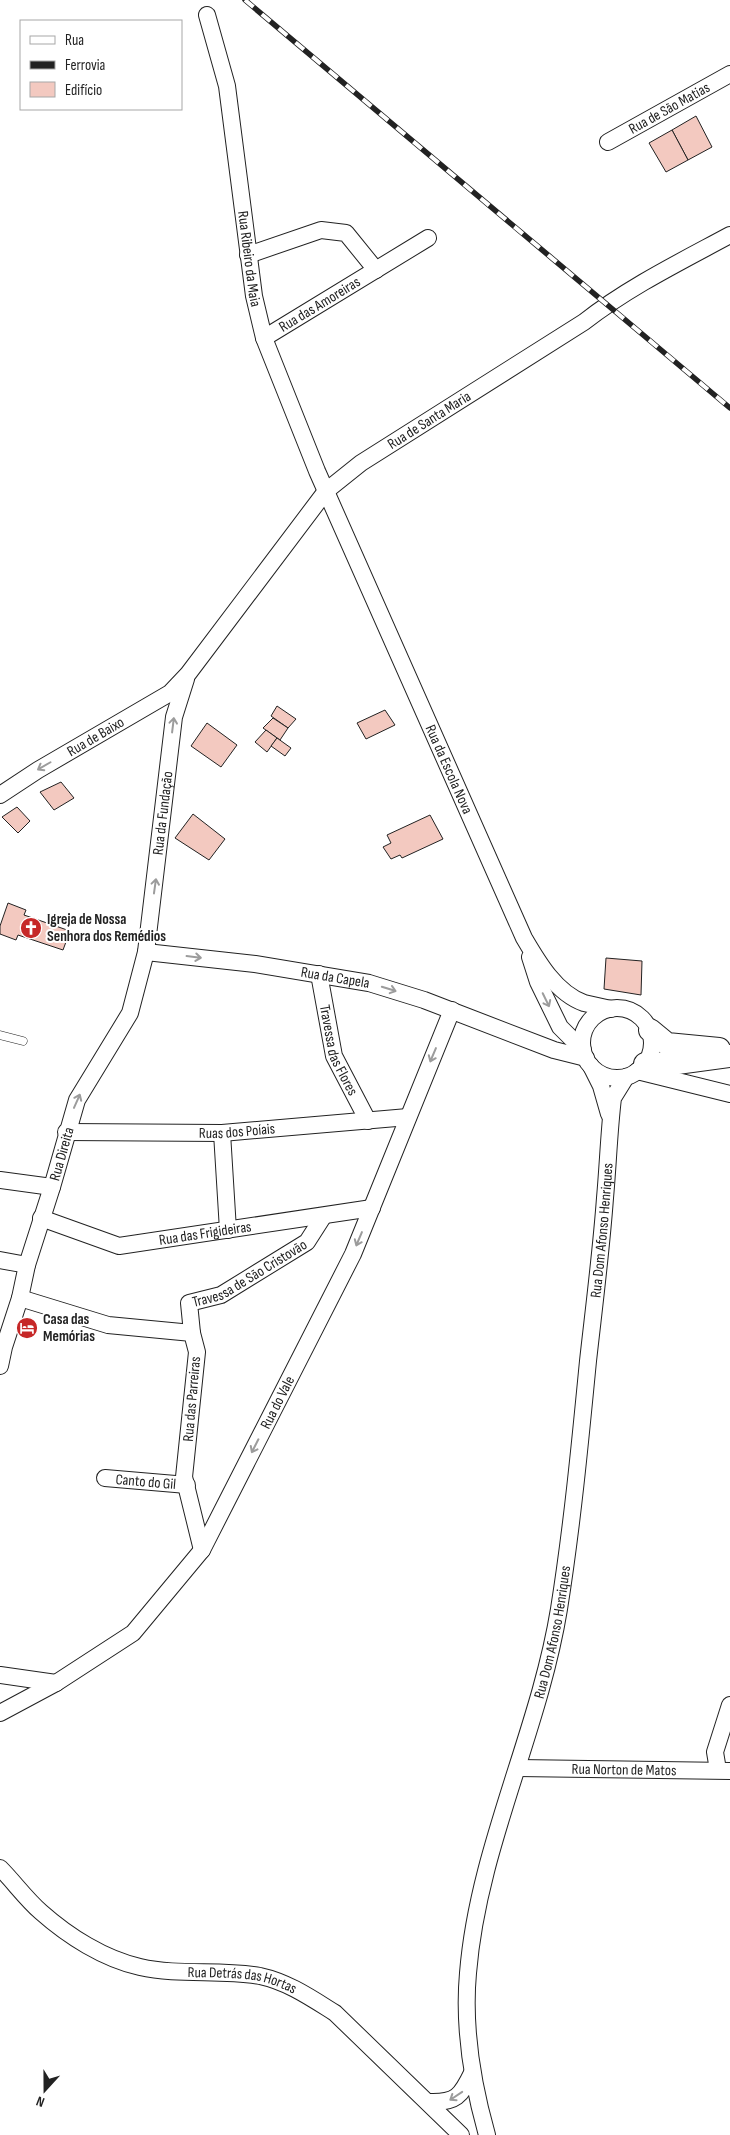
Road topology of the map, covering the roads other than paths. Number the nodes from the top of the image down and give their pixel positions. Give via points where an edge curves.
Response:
1 (207, 16) dead end
2 (730, 74) edge
3 (608, 142) dead end
4 (730, 235) edge
5 (428, 238) dead end
6 (248, 255) junction
7 (376, 270) junction
8 (264, 338) junction
9 (326, 491) junction
10 (188, 674) junction
11 (0, 795) edge
12 (524, 938) junction
13 (146, 952) junction
14 (319, 974) junction
15 (611, 1009) junction
16 (452, 1010) junction
17 (560, 1027) junction
18 (650, 1030) junction
19 (0, 1035) edge
20 (517, 1037) junction
21 (24, 1041) dead end
22 (730, 1051) edge
23 (730, 1056) edge
24 (586, 1058) junction
25 (645, 1066) junction
26 (730, 1092) edge
27 (408, 1117) junction
28 (610, 1120) junction
29 (368, 1121) junction
30 (66, 1132) junction
31 (222, 1133) junction
32 (0, 1180) edge
33 (52, 1187) junction
34 (372, 1208) junction
35 (323, 1217) junction
36 (42, 1218) junction
37 (228, 1230) junction
38 (0, 1260) edge
39 (27, 1265) junction
40 (20, 1298) junction
41 (192, 1332) junction
42 (2, 1347) edge
43 (0, 1366) edge
44 (105, 1478) dead end
45 (187, 1486) junction
46 (202, 1550) junction
47 (0, 1675) edge
48 (56, 1683) junction
49 (730, 1705) edge
50 (0, 1713) edge
51 (518, 1768) junction
52 (724, 1770) edge
53 (0, 1868) edge
54 (472, 2073) junction
55 (429, 2102) junction
56 (461, 2135) edge
57 (487, 2135) edge

1 - 6 street, Rua Ribeiro da Maia via 227,86
2 - 3 street, Rua de São Matias
4 - 9 street, Rua de Santa Maria via 627,291 584,322 361,463
5 - 7 street, Rua das Amoreiras
6 - 7 street, Rua das Amoreiras via 321,230 346,233
6 - 8 street, Rua Ribeiro da Maia
7 - 8 street, Rua das Amoreiras
8 - 9 street, Rua Ribeiro da Maia
9 - 10 street, Rua de Santa Maria
9 - 12 street, Rua da Escola Nova
10 -> 11 street, Rua de Baixo via 170,693
13 -> 10 street, Rua da Fundação via 174,717
12 - 15 street, Rua da Escola Nova via 540,965 568,994 583,1002
12 -> 17 street via 538,982
13 -> 14 street, Rua da Capela
30 -> 13 street, Rua Direita via 76,1100 130,1012
14 -> 16 street, Rua da Capela via 369,983
14 - 29 street, Travessa das Flores via 334,1056
15 - 18 street via 623,1008 634,1012
15 - 24 street via 600,1012 585,1029 582,1039
16 - 20 street, Rua da Capela
16 -> 27 street, Rua do Vale
17 - 20 street, Rua da Capela via 547,1038
17 - 24 street
18 - 22 street via 667,1044
18 - 25 street via 652,1041
19 - 21 lane
20 - 24 street, Rua da Capela
23 - 25 street
24 - 25 street via 606,1076
24 - 28 street, Rua Dom Afonso Henriques via 601,1086
25 - 26 street
25 - 26 street via 714,1080
25 - 28 street, Rua Dom Afonso Henriques via 613,1098
27 - 29 street, Ruas dos Poíais
27 - 34 street, Rua do Vale
28 - 51 street, Rua Dom Afonso Henriques via 605,1200 570,1540 552,1649
29 - 31 street, Ruas dos Poíais
30 - 31 street, Ruas dos Poíais
30 - 33 street, Rua Direita
31 - 37 street
32 - 33 street
33 - 36 street, Rua Direita
34 - 35 street, Rua das Frigideiras
34 -> 46 street, Rua do Vale via 353,1254
35 - 37 street, Rua das Frigideiras
35 - 41 street, Travessa de São Cristovão via 307,1242 221,1295 189,1302
36 - 37 street, Rua das Frigideiras via 119,1246
36 - 39 street, Rua Direita
38 - 39 street
39 - 40 street, Rua Direita
40 - 41 street via 108,1325
40 - 42 street, Rua Direita
41 - 45 street, Rua das Parreiras via 197,1352 184,1476
42 - 43 street, Rua Direita
44 - 45 street, Canto do Gil
45 - 46 street, Rua das Parreiras
46 - 48 street, Rua do Vale via 133,1633
47 - 48 street
48 - 50 street, Rua do Vale
49 - 52 street via 715,1752
51 - 52 street, Rua Norton de Matos
51 - 54 street, Rua Dom Afonso Henriques via 497,1832 471,1942 467,2031
53 - 55 street, Rua Detrás das Hortas via 41,1912 96,1952 138,1967 170,1972 242,1974 286,1984 335,2013
54 -> 55 street via 463,2092 454,2099 443,2103
54 - 57 street, Rua Dom Afonso Henriques
55 - 56 street, Rua Detrás das Hortas

